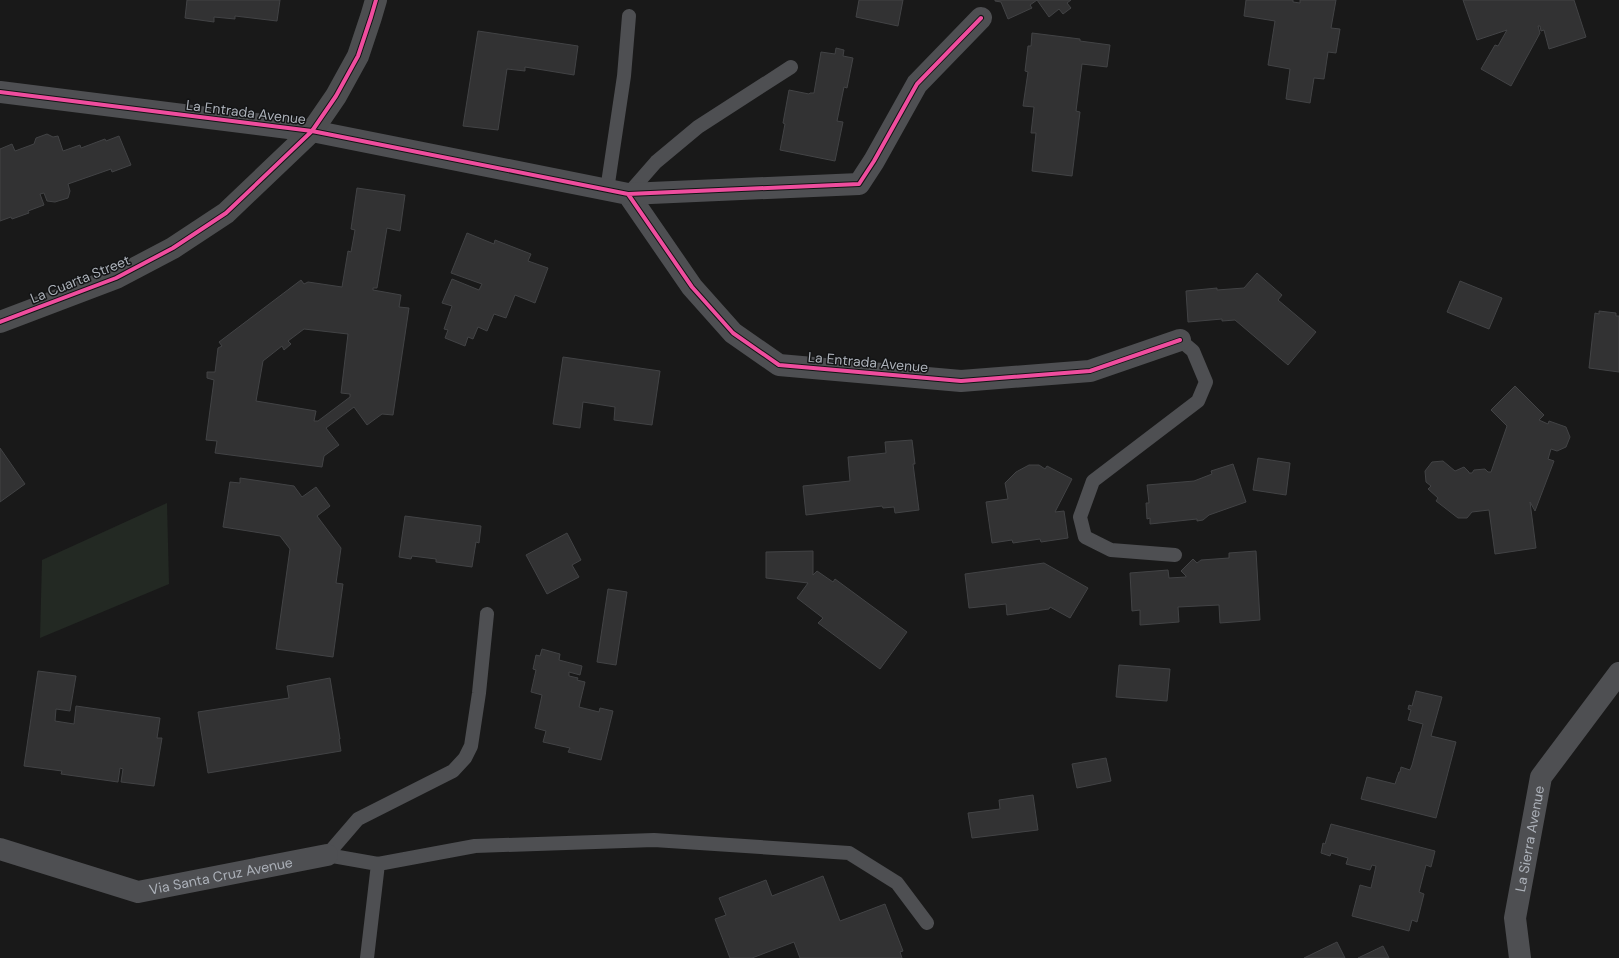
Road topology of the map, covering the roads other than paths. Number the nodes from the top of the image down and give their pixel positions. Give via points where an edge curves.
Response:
1 (376, 0) edge
2 (629, 16) dead end
3 (981, 18) dead end
4 (791, 67) dead end
5 (0, 92) edge
6 (312, 131) junction
7 (618, 192) junction
8 (0, 322) edge
9 (1180, 340) joint
10 (1175, 555) dead end
11 (487, 614) dead end
12 (1619, 673) edge
13 (0, 849) edge
14 (327, 855) junction
15 (378, 864) junction
16 (927, 923) dead end
17 (367, 958) edge
18 (1520, 958) edge

1 - 6 street, La Cuarta Street via 358,56 336,96
2 - 7 lane
3 - 7 street, La Entrada Avenue via 917,84 859,184
4 - 7 lane via 698,127
5 - 6 street, La Entrada Avenue
6 - 7 street, La Entrada Avenue
6 - 8 street, La Cuarta Street via 226,212 173,248 116,278
7 - 9 street, La Entrada Avenue via 692,287 733,333 779,365 961,381 1090,371
9 - 10 lane via 1193,351 1206,382 1198,401 1093,481 1080,517 1085,536 1111,550
11 - 14 lane via 471,746 465,758 453,771 358,818
12 - 18 street, La Sierra Avenue via 1541,777 1515,918
13 - 14 street, Via Santa Cruz Avenue via 138,892
14 - 15 lane
15 - 16 lane via 475,846 654,840 849,853 897,883
15 - 17 lane

